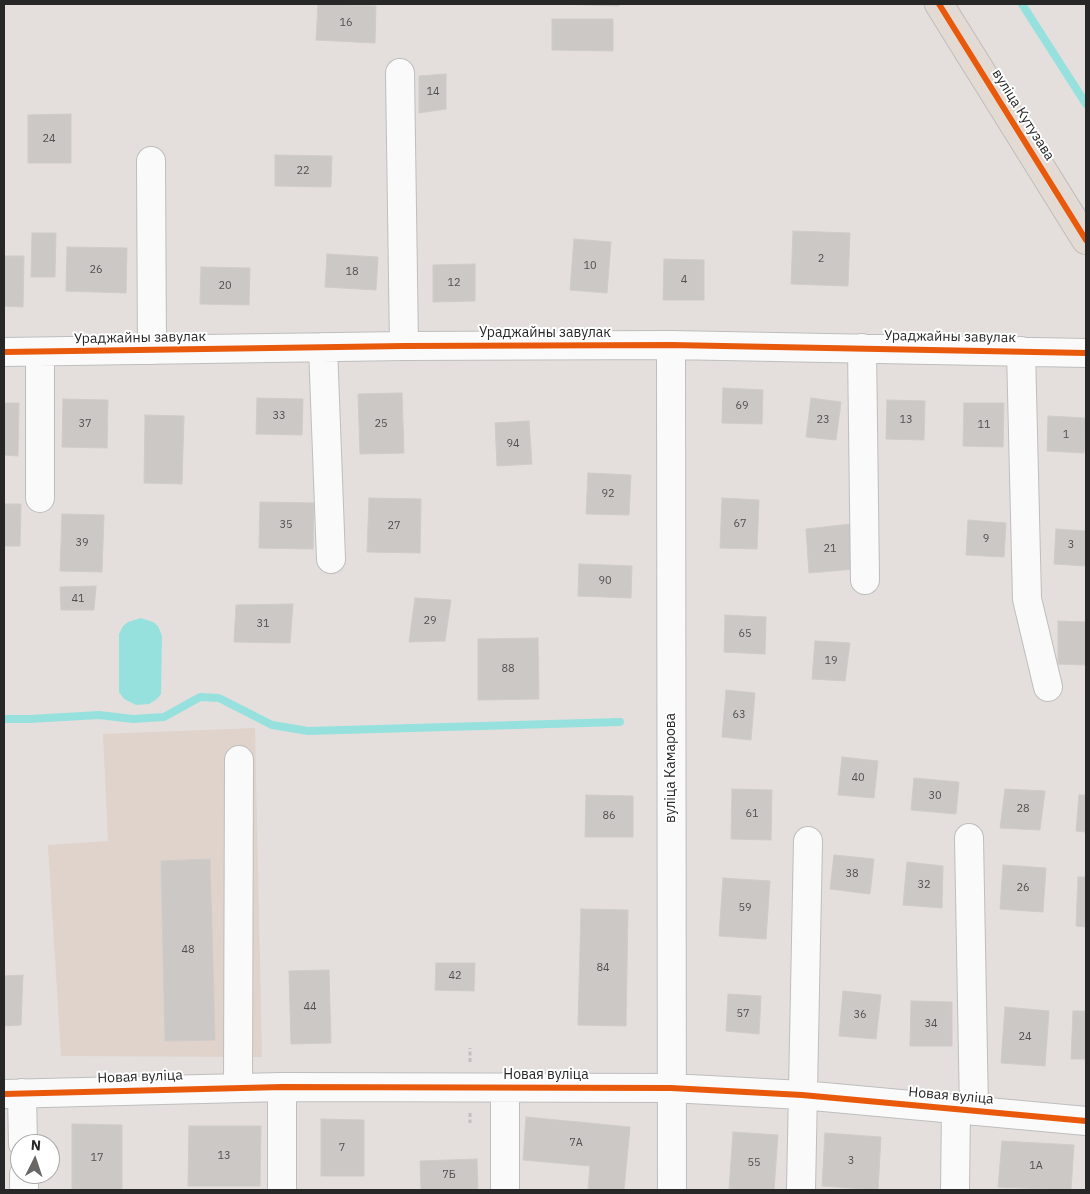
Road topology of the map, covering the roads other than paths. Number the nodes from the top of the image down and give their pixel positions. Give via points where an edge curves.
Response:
1 (939, 4) edge
2 (400, 74) dead end
3 (150, 161) dead end
4 (1086, 240) edge
5 (671, 345) junction
6 (404, 346) junction
7 (323, 347) junction
8 (862, 348) junction
9 (152, 350) junction
10 (1020, 351) junction
11 (4, 352) edge
12 (40, 352) junction
13 (1086, 353) edge
14 (40, 498) dead end
15 (331, 559) dead end
16 (866, 580) dead end
17 (1048, 687) dead end
18 (239, 760) dead end
19 (969, 838) dead end
20 (808, 841) dead end
21 (282, 1086) junction
22 (238, 1087) junction
23 (504, 1087) junction
24 (671, 1088) junction
25 (13, 1093) edge
26 (802, 1095) junction
27 (965, 1110) junction
28 (1086, 1121) edge
29 (21, 1134) edge
30 (282, 1190) edge
31 (505, 1190) edge
32 (672, 1190) edge
33 (801, 1190) edge
34 (955, 1190) edge

1 - 4 main road, вуліца Кутузава
2 - 6 street
3 - 9 street
5 - 6 street, Ураджайны завулак
5 - 8 street, Ураджайны завулак
5 - 24 street, вуліца Камарова
6 - 7 street, Ураджайны завулак
7 - 9 street, Ураджайны завулак
7 - 15 street
8 - 10 street, Ураджайны завулак
8 - 16 street
9 - 12 street, Ураджайны завулак
10 - 13 street, Ураджайны завулак
10 - 17 street via 1028,599
11 - 12 street, Ураджайны завулак
12 - 14 street
18 - 22 street
19 - 27 street
20 - 26 street
21 - 22 street, Новая вуліца
21 - 23 street, Новая вуліца
21 - 30 street
22 - 25 street, Новая вуліца
23 - 24 street, Новая вуліца
23 - 31 street
24 - 26 street, Новая вуліца
24 - 32 street, вуліца Камарова
25 - 29 street, Новая вуліца
26 - 27 street, Новая вуліца
26 - 33 street
27 - 28 street, Новая вуліца
27 - 34 street

